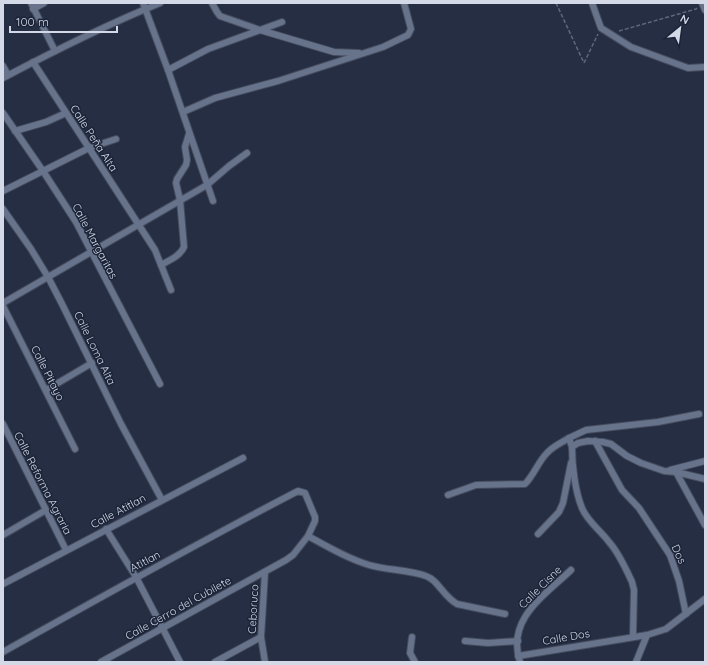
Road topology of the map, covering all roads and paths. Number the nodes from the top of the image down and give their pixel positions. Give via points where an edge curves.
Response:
1 (44, 3) edge
2 (160, 3) edge
3 (212, 3) edge
4 (404, 3) edge
5 (556, 3) edge
6 (592, 3) edge
7 (701, 3) edge
8 (32, 6) edge
9 (144, 6) edge
10 (705, 10) edge
11 (282, 22) dead end
12 (601, 28) junction
13 (260, 30) junction
14 (616, 32) dead end
15 (55, 51) junction
16 (362, 53) junction
17 (33, 62) junction
18 (3, 66) edge
19 (705, 67) edge
20 (168, 70) junction
21 (5, 77) edge
22 (183, 112) junction
23 (3, 113) edge
24 (66, 113) junction
25 (15, 131) junction
26 (189, 134) junction
27 (116, 139) dead end
28 (89, 148) junction
29 (247, 153) dead end
30 (43, 171) junction
31 (207, 185) junction
32 (3, 192) edge
33 (180, 200) junction
34 (213, 201) dead end
35 (3, 209) edge
36 (139, 225) junction
37 (91, 253) junction
38 (161, 265) junction
39 (48, 277) junction
40 (172, 290) dead end
41 (3, 305) edge
42 (92, 363) junction
43 (160, 384) dead end
44 (46, 390) junction
45 (699, 414) dead end
46 (3, 424) edge
47 (569, 438) junction
48 (595, 441) junction
49 (572, 447) junction
50 (75, 449) dead end
51 (243, 458) dead end
52 (572, 460) junction
53 (705, 461) edge
54 (664, 471) junction
55 (676, 472) junction
56 (705, 479) edge
57 (298, 491) joint
58 (448, 495) dead end
59 (162, 500) junction
60 (46, 510) junction
61 (702, 515) edge
62 (705, 525) edge
63 (106, 528) junction
64 (538, 534) dead end
65 (3, 535) edge
66 (308, 536) junction
67 (66, 550) junction
68 (571, 570) dead end
69 (265, 572) junction
70 (136, 577) junction
71 (3, 584) edge
72 (705, 599) edge
73 (505, 614) dead end
74 (686, 614) junction
75 (162, 628) junction
76 (647, 635) junction
77 (633, 636) junction
78 (261, 637) junction
79 (412, 637) dead end
80 (465, 641) dead end
81 (518, 641) junction
82 (3, 652) edge
83 (519, 659) edge
84 (101, 662) edge
85 (180, 662) edge
86 (215, 662) edge
87 (265, 662) edge
88 (415, 662) edge
89 (636, 662) edge

1 - 8 street
2 - 9 street
3 - 13 street via 220,16
4 - 16 street via 410,33 383,47
5 - 12 path via 584,63
6 - 12 street
7 - 10 street
7 - 14 path via 696,9
8 - 15 street
9 - 15 street
9 - 20 street
11 - 13 street
12 - 19 street via 631,47 688,68
13 - 16 street via 334,52
13 - 20 street via 208,49
15 - 17 street
16 - 22 street via 278,82 215,98
17 - 21 street
17 - 24 street, Calle Peña Alta
18 - 21 street
20 - 22 street
22 - 26 street
23 - 25 street, Calle Margaritas
24 - 25 street
24 - 28 street, Calle Peña Alta
25 - 30 street, Calle Margaritas
26 - 31 street
26 - 33 street via 185,147 186,165 176,183
27 - 28 street
28 - 30 street
28 - 36 street, Calle Peña Alta
29 - 31 street
30 - 32 street
30 - 37 street, Calle Margaritas via 76,222
31 - 33 street
31 - 34 street
33 - 36 street
33 - 38 street via 184,246 182,252
35 - 39 street, Calle Loma Alta
36 - 37 street
36 - 38 street, Calle Peña Alta
37 - 39 street
37 - 43 street, Calle Margaritas
38 - 40 street, Calle Peña Alta
39 - 41 street
39 - 42 street, Calle Loma Alta
41 - 44 street, Calle Pitayo
42 - 44 street
42 - 59 street, Calle Loma Alta
44 - 50 street, Calle Pitayo
45 - 47 street via 658,422 586,430
46 - 60 street, Calle Reforma Agraria
47 - 49 street
47 - 58 street via 546,453 531,479 525,484 476,485
48 - 49 street via 578,443
48 - 54 street via 611,444 641,463
48 - 74 street, Dos via 622,490 639,508 670,556 679,581
49 - 52 street
51 - 59 street, Calle Atitlan
52 - 64 street via 559,512
52 - 77 street via 582,509 610,542 632,582
53 - 54 street
54 - 55 street
55 - 56 street
55 - 61 street
57 - 66 street, Ceboruco via 305,493 315,517
57 - 70 street, Atitlan
59 - 63 street, Calle Atitlan
60 - 65 street
60 - 67 street, Calle Reforma Agraria
61 - 62 street
63 - 67 street, Calle Atitlan
63 - 70 street
66 - 69 street, Ceboruco via 293,555
66 - 73 street via 369,565 426,576 457,604
67 - 71 street, Calle Atitlan
68 - 81 street, Calle Cisne via 523,619
69 - 75 street, Calle Cerro del Cubilete
69 - 78 street, Ceboruco
70 - 75 street
70 - 82 street, Atitlan
72 - 74 street, Calle Dos
74 - 76 street, Calle Dos via 666,629
75 - 84 street, Calle Cerro del Cubilete
75 - 85 street
76 - 77 street, Calle Dos
76 - 89 street
77 - 83 street, Calle Dos
78 - 86 street
78 - 87 street, Ceboruco
79 - 88 street via 410,653
80 - 81 street
81 - 83 street, Calle Dos

